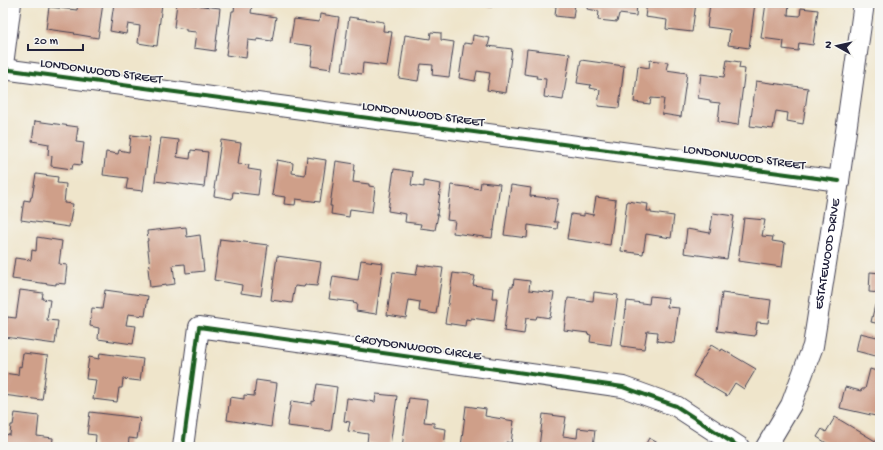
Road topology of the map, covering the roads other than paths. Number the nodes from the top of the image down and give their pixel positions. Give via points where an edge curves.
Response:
1 (11, 3) edge
2 (864, 3) edge
3 (3, 65) edge
4 (3, 68) edge
5 (839, 181) junction
6 (183, 447) edge
7 (740, 447) edge
8 (766, 447) edge

1 - 3 street
2 - 5 street, ESTATEWOOD DRIVE
4 - 5 street, LONDONWOOD STREET
5 - 8 street, ESTATEWOOD DRIVE via 813,346 791,405
6 - 7 street, CROYDONWOOD CIRCLE via 199,327 623,388 676,406

